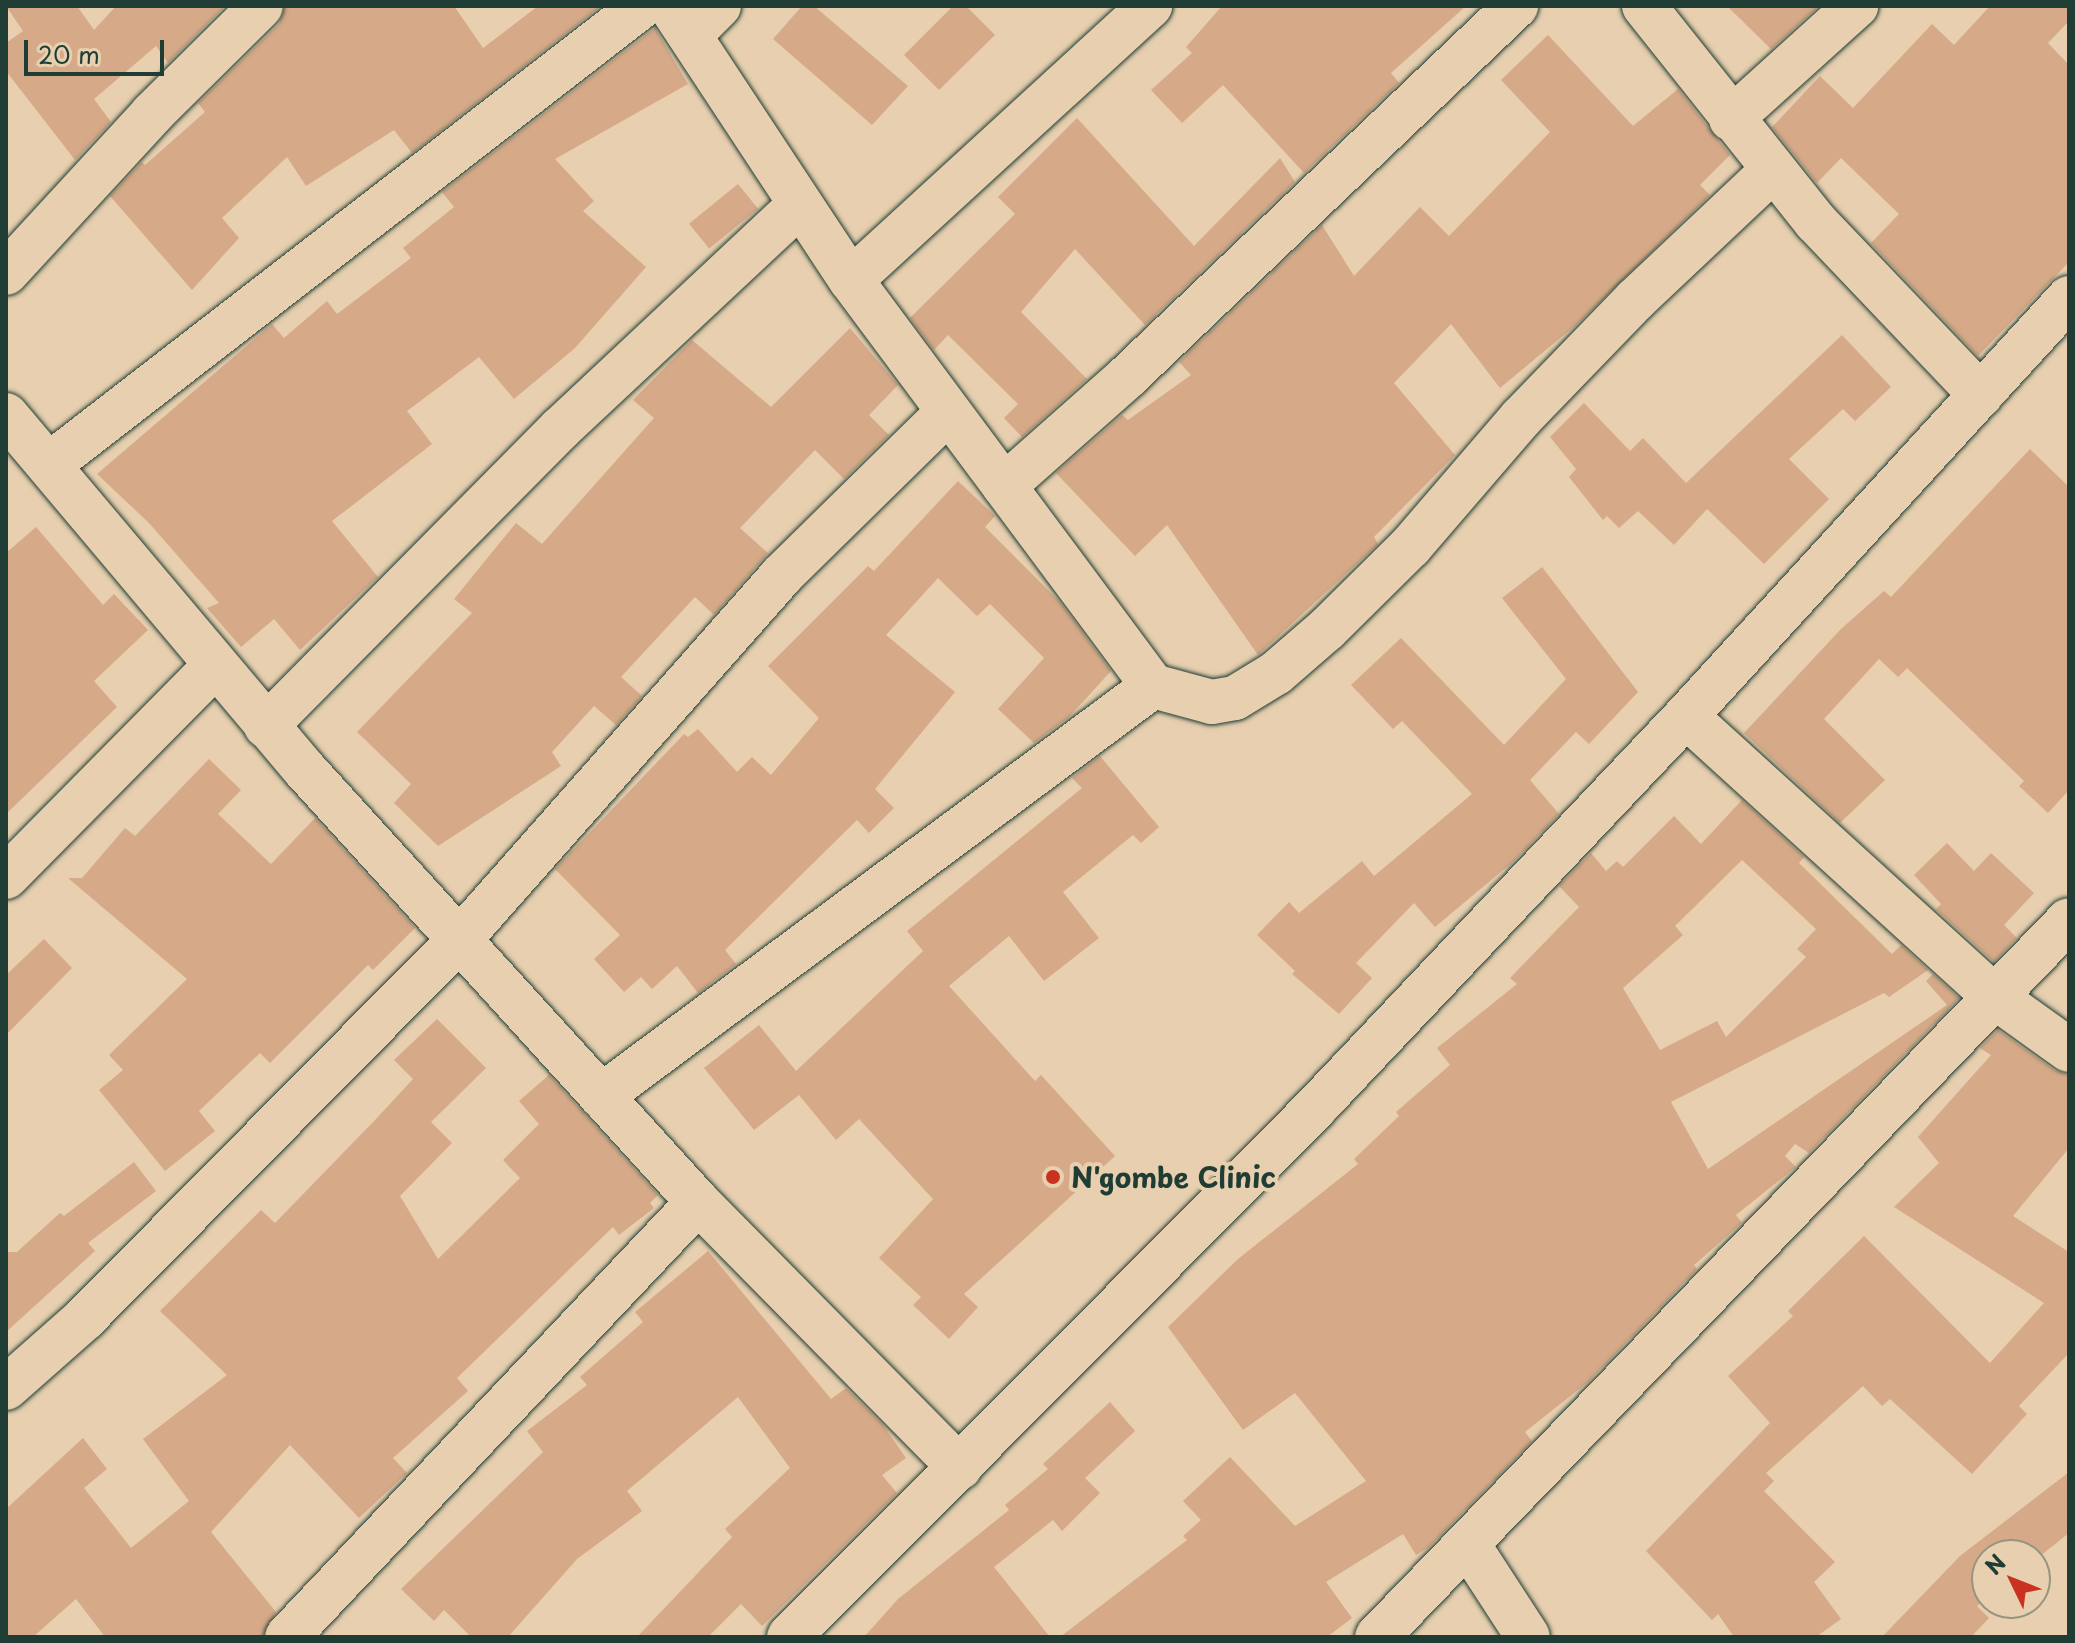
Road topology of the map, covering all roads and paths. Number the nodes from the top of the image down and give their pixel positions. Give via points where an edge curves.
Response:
1 (261, 6) edge
2 (642, 6) edge
3 (1150, 6) edge
4 (1516, 6) edge
5 (1644, 6) edge
6 (1856, 6) edge
7 (693, 16) edge
8 (1731, 119) junction
9 (1772, 171) junction
10 (799, 205) junction
11 (6, 273) edge
12 (851, 280) junction
13 (2069, 298) edge
14 (1981, 395) junction
15 (948, 412) junction
16 (6, 415) edge
17 (50, 464) junction
18 (1004, 486) junction
19 (216, 665) junction
20 (1153, 686) junction
21 (1686, 716) junction
22 (266, 726) junction
23 (6, 877) edge
24 (2069, 920) edge
25 (461, 938) junction
26 (1995, 997) junction
27 (2069, 1050) edge
28 (601, 1096) junction
29 (698, 1202) junction
30 (6, 1388) edge
31 (960, 1468) junction
32 (1469, 1546) junction
33 (287, 1637) edge
34 (789, 1637) edge
35 (1377, 1637) edge
36 (1528, 1637) edge

1 - 11 street via 152,114
2 - 17 street
3 - 12 street
4 - 18 street via 1138,366
5 - 8 street
6 - 8 street
7 - 10 street
8 - 9 street
9 - 14 street via 1858,270
9 - 20 street via 1521,418 1410,547 1276,673 1235,698 1212,702
10 - 12 street
10 - 22 street via 560,429
12 - 15 street
13 - 14 street
14 - 21 street
15 - 18 street
15 - 25 street via 781,576
16 - 17 street
17 - 19 street
18 - 20 street
19 - 22 street
19 - 23 street
20 - 28 street
21 - 26 street
21 - 31 street via 1315,1108
22 - 25 street
24 - 26 street
25 - 28 street
25 - 30 street via 85,1318
26 - 27 street
26 - 32 street
28 - 29 street
29 - 31 street
29 - 33 street
31 - 34 street
32 - 35 street
32 - 36 street

